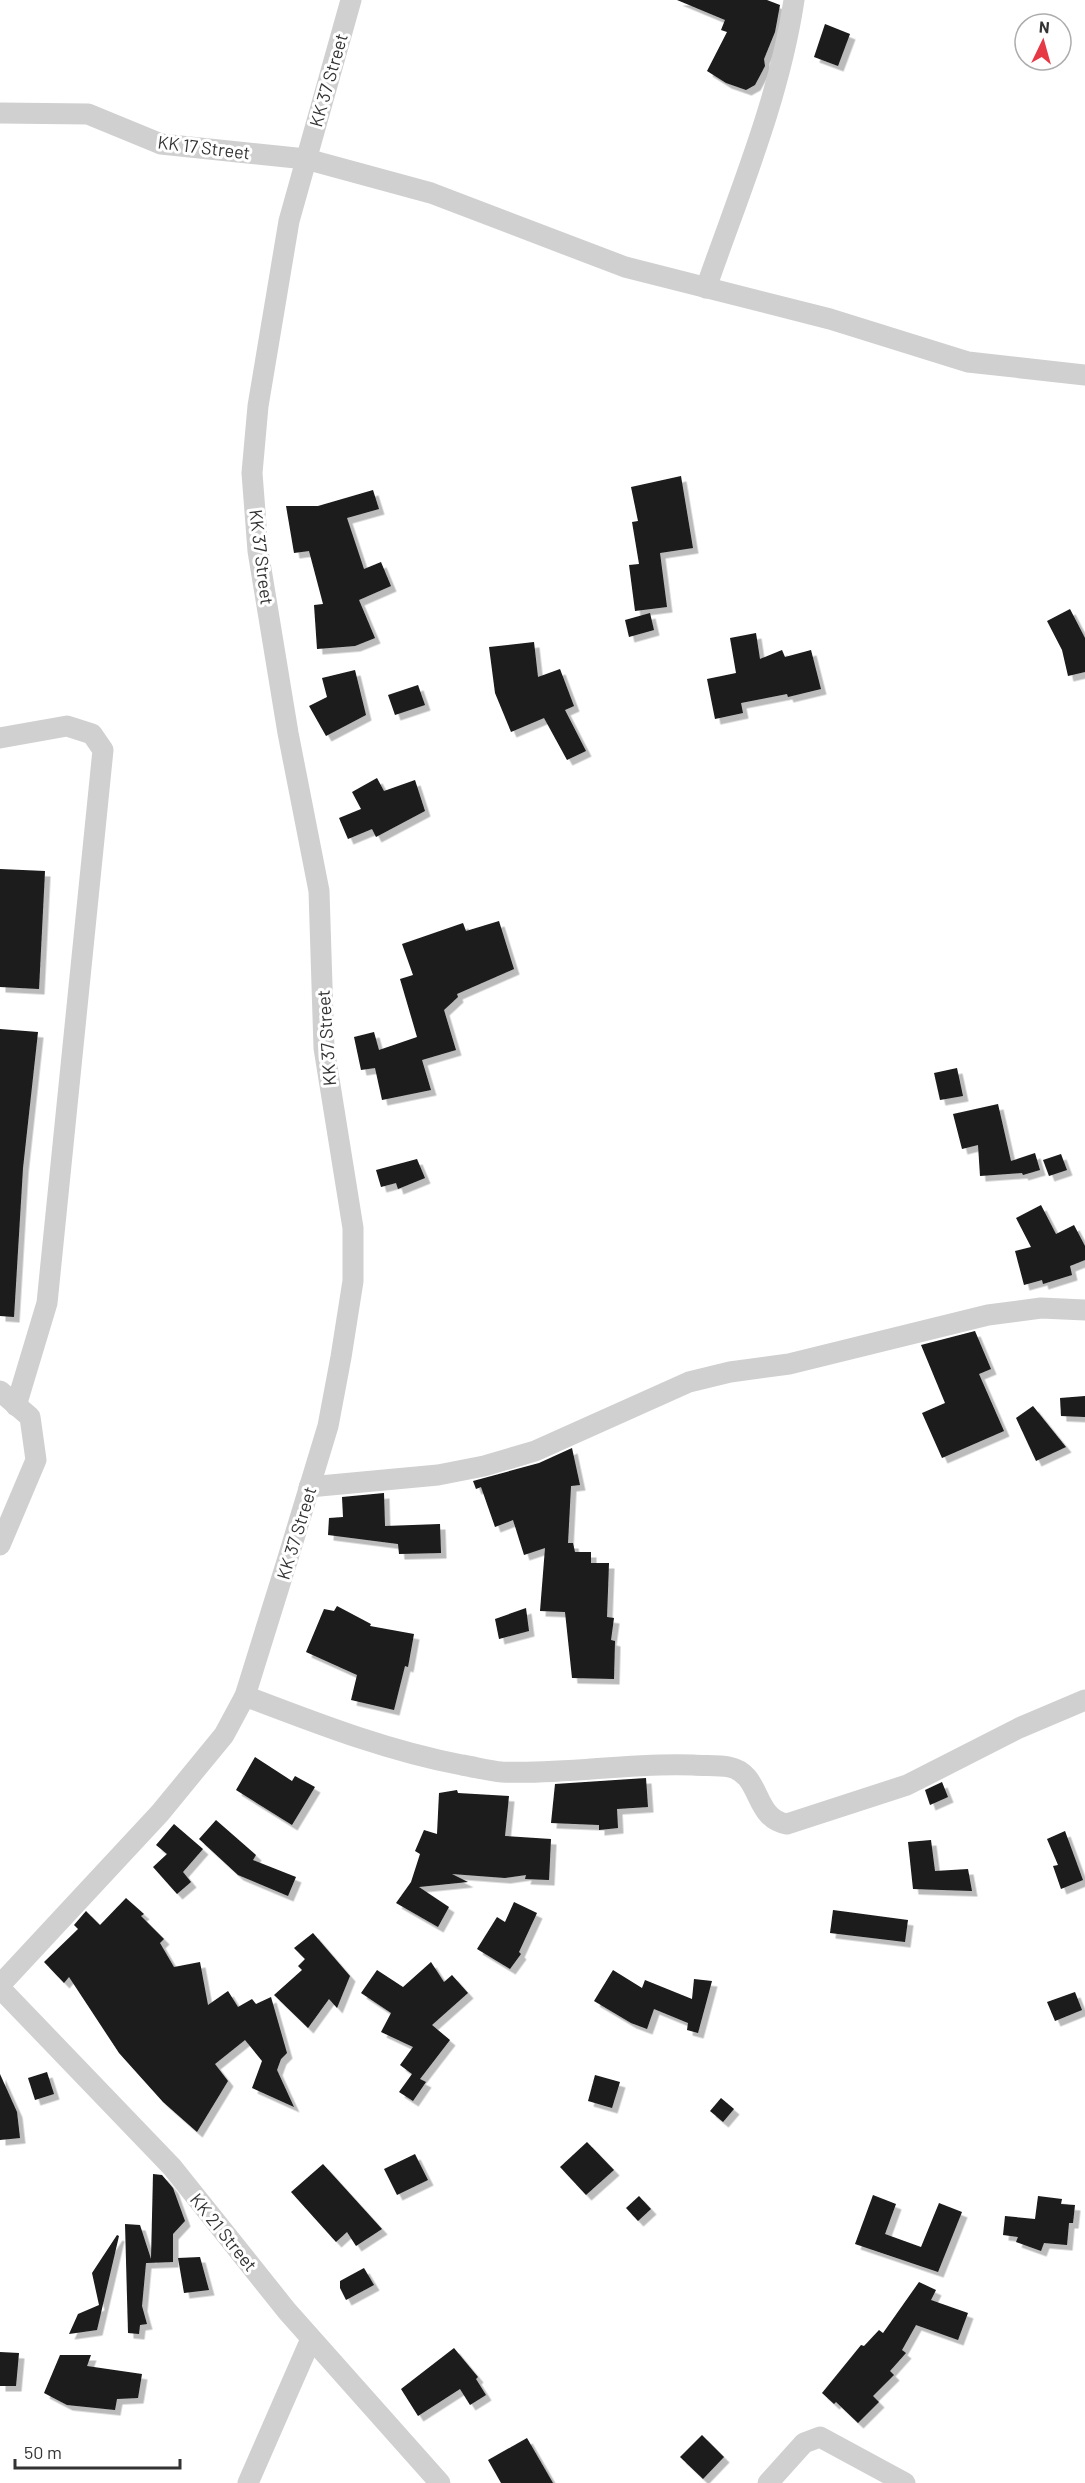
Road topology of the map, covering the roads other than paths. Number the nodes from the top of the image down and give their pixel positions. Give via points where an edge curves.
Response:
1 (351, 0) edge
2 (794, 0) edge
3 (0, 113) edge
4 (306, 159) junction
5 (706, 288) junction
6 (1085, 375) edge
7 (0, 738) edge
8 (1085, 1310) edge
9 (0, 1391) edge
10 (16, 1406) junction
11 (309, 1487) junction
12 (0, 1545) edge
13 (245, 1695) junction
14 (1085, 1700) edge
15 (0, 1986) edge
16 (311, 2339) junction
17 (248, 2483) edge
18 (440, 2483) edge
19 (768, 2483) edge
20 (905, 2483) edge

1 - 4 street, KK 37 Street
2 - 5 street via 787,48 768,114
3 - 4 street, KK 17 Street via 88,114 161,144
4 - 5 street, KK 17 Street via 431,193 625,267
4 - 11 street, KK 37 Street via 277,282 252,473 258,551 319,891 324,1048 355,1259 328,1426
5 - 6 street, KK 17 Street via 830,319 968,362
7 - 10 street via 67,726 92,734 103,750 47,1303
8 - 11 street via 1041,1308 988,1315 789,1364 730,1372 689,1382 535,1451 484,1466 438,1475
9 - 10 street
10 - 12 street via 30,1417 36,1460
11 - 13 street, KK 37 Street
13 - 14 street via 346,1734 436,1760 500,1772 670,1764 730,1767 749,1779 768,1816 787,1824 907,1785 1019,1728
13 - 15 street, KK 37 Street via 205,1762
15 - 16 street, KK 21 Street via 172,2168
16 - 17 street
16 - 18 street, KK 21 Street
19 - 20 street via 804,2443 820,2437

